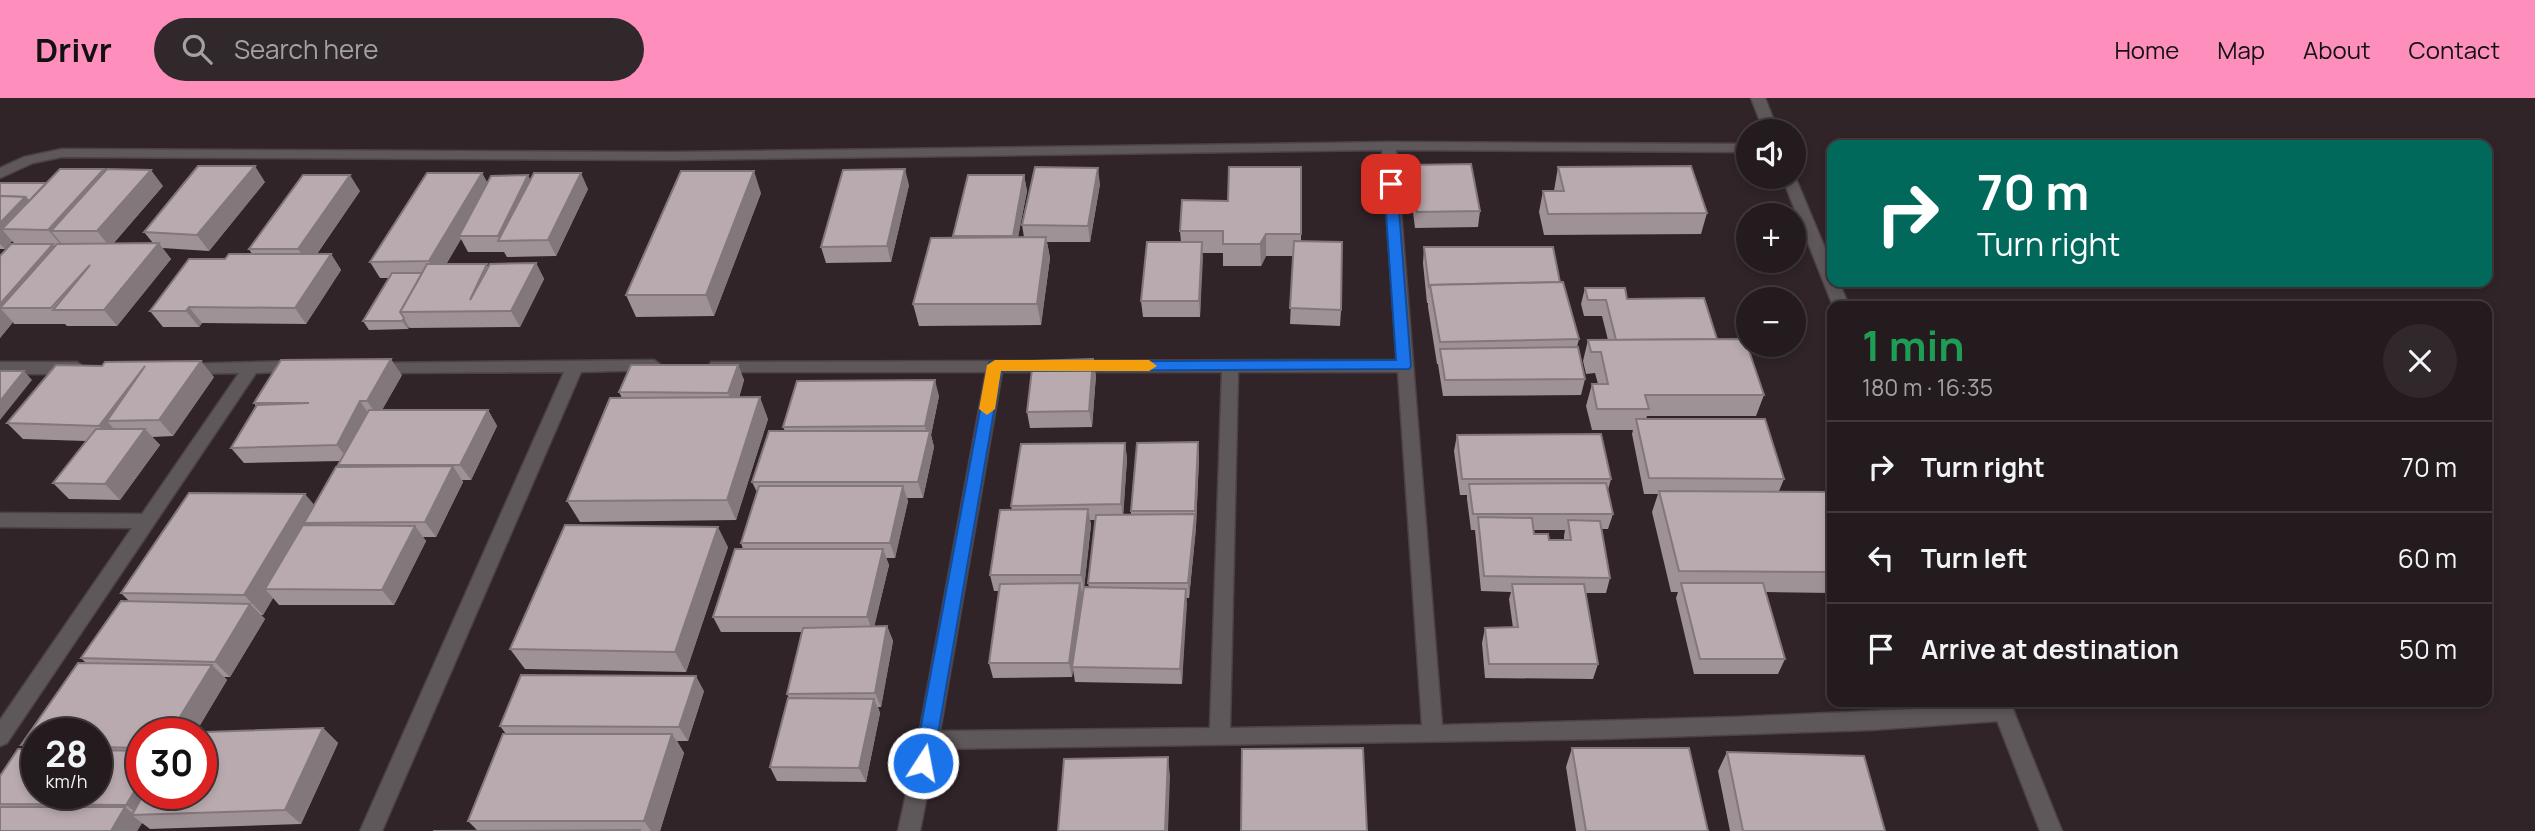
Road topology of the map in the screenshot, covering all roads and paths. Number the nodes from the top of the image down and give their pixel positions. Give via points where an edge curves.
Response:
1 (1758, 98) edge
2 (1766, 119) edge
3 (1388, 146) junction
4 (1736, 148) edge
5 (0, 174) edge
6 (1794, 189) edge
7 (1827, 271) edge
8 (995, 365) junction
9 (575, 366) junction
10 (673, 366) edge
11 (701, 366) edge
12 (1230, 366) junction
13 (1404, 366) junction
14 (319, 367) edge
15 (359, 367) edge
16 (0, 368) edge
17 (98, 368) edge
18 (167, 368) edge
19 (251, 368) junction
20 (0, 520) edge
21 (149, 522) junction
22 (2002, 708) edge
23 (1433, 734) junction
24 (1220, 736) junction
25 (0, 737) edge
26 (928, 740) junction
27 (371, 831) edge
28 (909, 831) edge
29 (2051, 831) edge

1 - 2 street
3 - 4 street
3 - 5 street via 673,156 62,153 29,160
3 - 13 street
6 - 7 street
8 - 11 street
8 - 12 street
8 - 26 street
9 - 10 street
9 - 15 street
9 - 27 street
12 - 13 street
12 - 24 street
13 - 23 street
14 - 19 street
16 - 17 street
18 - 19 street
19 - 21 street
20 - 21 street
21 - 25 street
22 - 23 street
22 - 29 street
23 - 24 street
24 - 26 street
26 - 28 street

